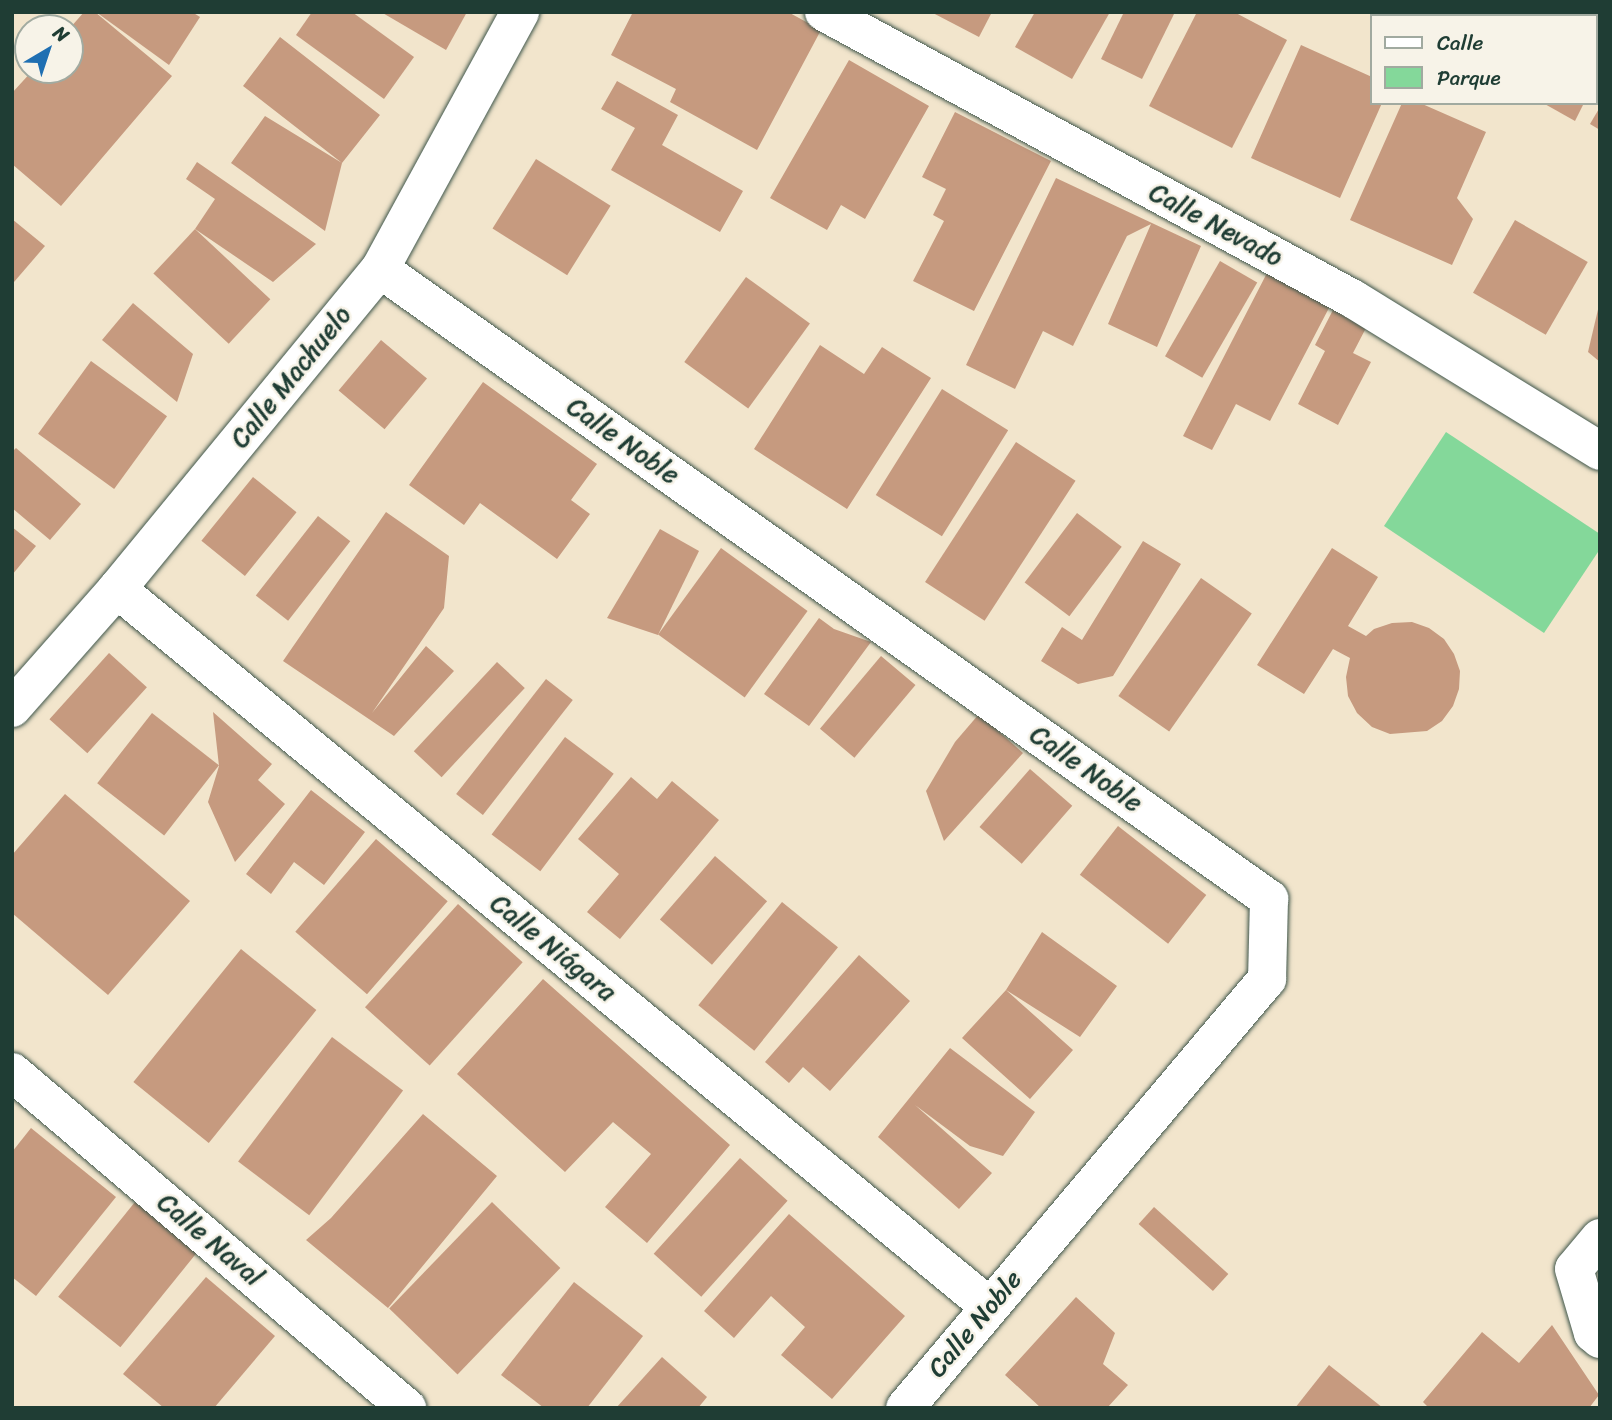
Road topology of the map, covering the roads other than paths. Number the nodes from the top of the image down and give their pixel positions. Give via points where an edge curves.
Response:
1 (520, 12) edge
2 (824, 12) edge
3 (380, 269) junction
4 (1600, 451) edge
5 (117, 589) junction
6 (12, 708) edge
7 (12, 1072) edge
8 (1600, 1238) edge
9 (990, 1307) junction
10 (1600, 1339) edge
11 (407, 1408) edge
12 (905, 1408) edge

1 - 3 street, Calle Machuelo
2 - 4 street, Calle Nevado via 1353,299
3 - 5 street, Calle Machuelo
3 - 9 street, Calle Noble via 1269,899 1267,979
5 - 6 street, Calle Machuelo
5 - 9 street, Calle Niágara
7 - 11 street, Calle Naval
8 - 10 street via 1574,1269 1592,1333
9 - 12 street, Calle Noble

